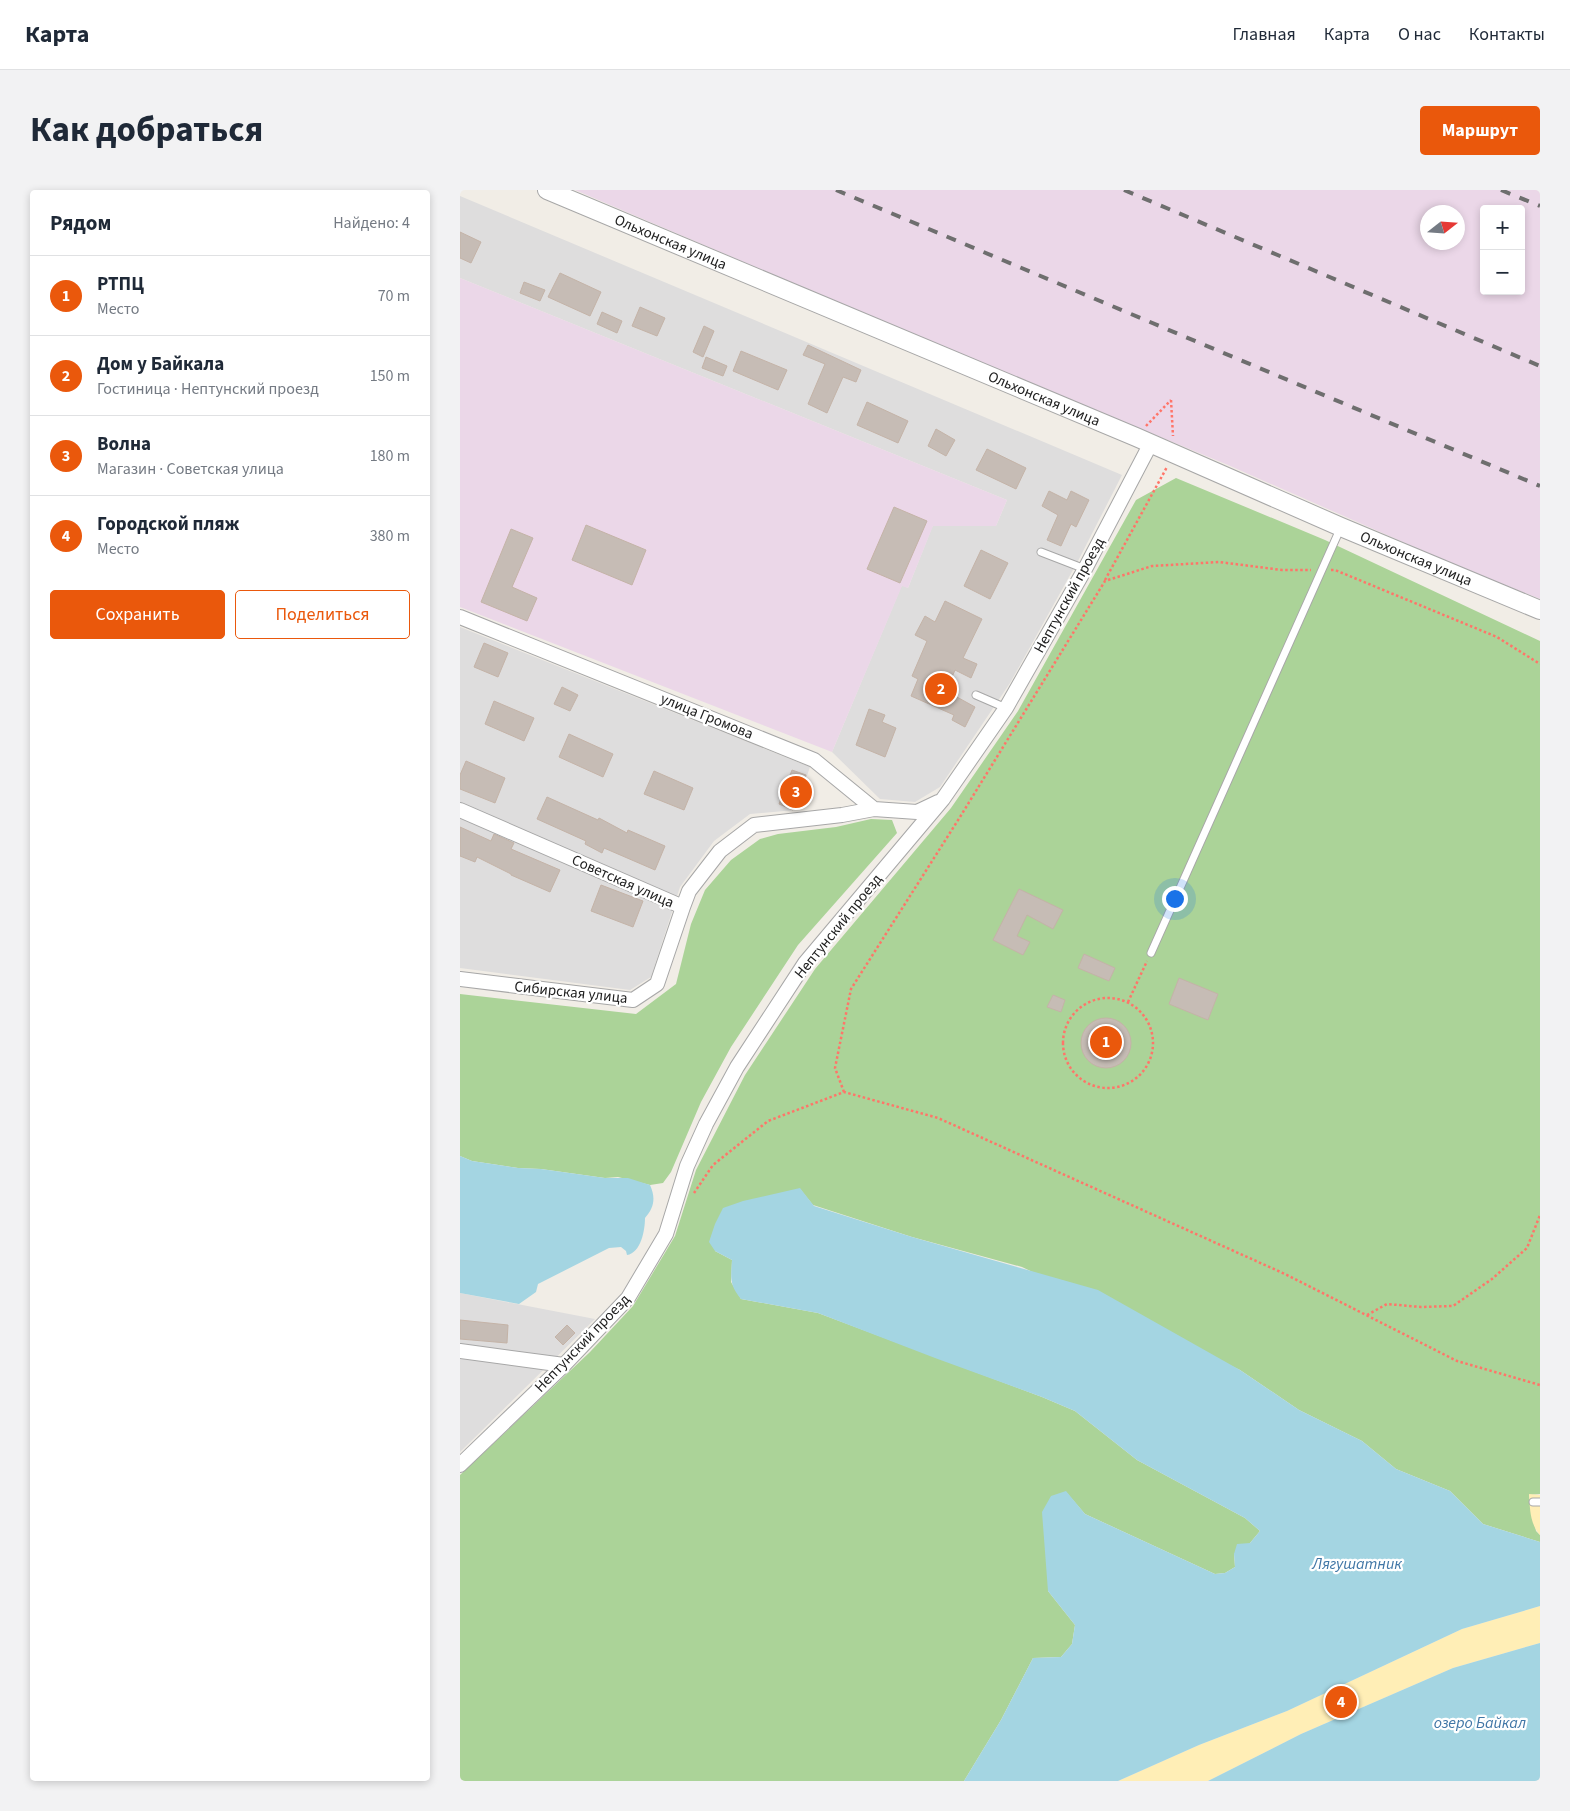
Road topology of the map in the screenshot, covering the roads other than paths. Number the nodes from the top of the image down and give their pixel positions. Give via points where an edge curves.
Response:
1 (547, 190) edge
2 (1143, 440) junction
3 (1341, 527) junction
4 (1041, 552) dead end
5 (1085, 569) junction
6 (1540, 610) edge
7 (460, 617) edge
8 (976, 695) dead end
9 (1006, 708) junction
10 (943, 799) junction
11 (874, 809) junction
12 (460, 810) edge
13 (682, 907) junction
14 (1150, 953) road end
15 (460, 979) edge
16 (460, 1351) edge
17 (564, 1365) junction
18 (460, 1465) edge

1 - 2 street, Ольхонская улица
2 - 3 street, Ольхонская улица
2 - 5 street, Нептунский проезд
3 - 6 street, Ольхонская улица
3 - 14 lane
4 - 5 lane
5 - 9 street, Нептунский проезд
7 - 11 street, улица Громова via 814,760
8 - 9 lane
9 - 10 street, Нептунский проезд
10 - 11 street via 917,812
10 - 17 street, Нептунский проезд via 805,963 737,1067 706,1124 687,1166 666,1234 628,1298
11 - 13 street, Советская улица via 754,826 720,851 689,891
12 - 13 street, Советская улица
13 - 15 street, Сибирская улица via 658,984 633,1000
16 - 17 street
17 - 18 street, Нептунский проезд

